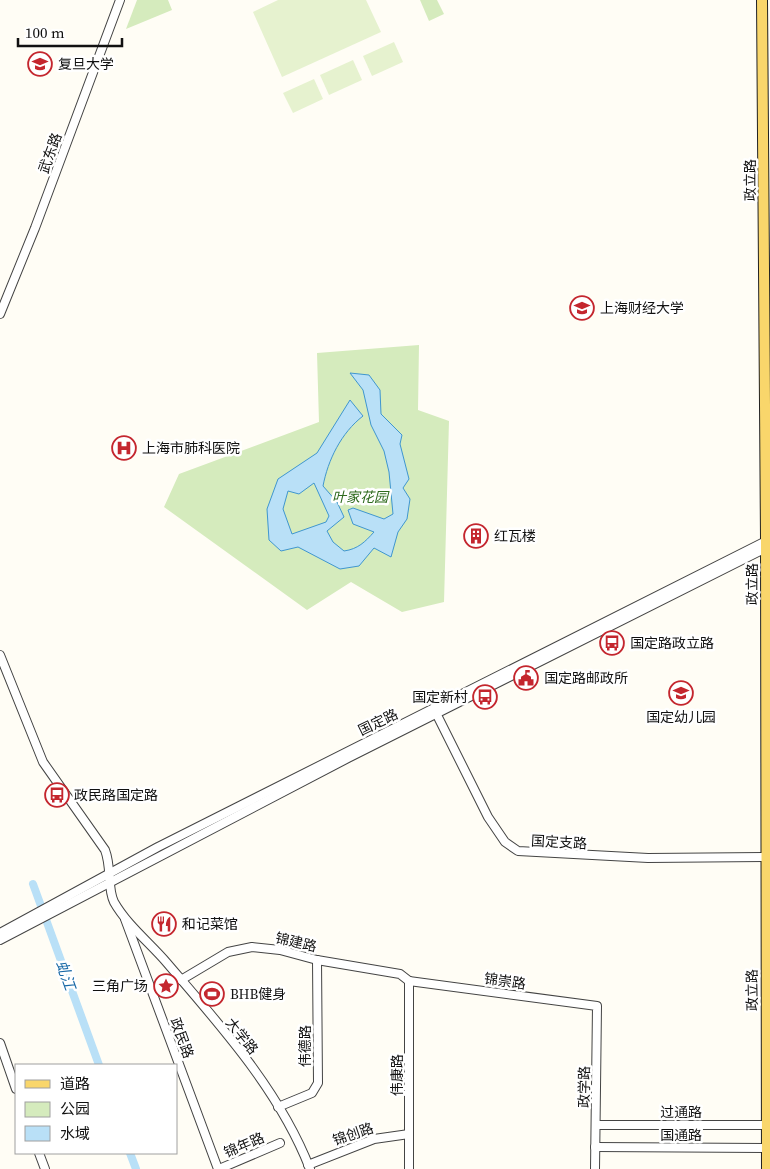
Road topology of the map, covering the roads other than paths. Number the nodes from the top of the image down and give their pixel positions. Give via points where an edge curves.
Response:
1 (120, 0) edge
2 (762, 0) edge
3 (0, 314) edge
4 (768, 543) edge
5 (0, 655) edge
6 (436, 712) junction
7 (765, 857) junction
8 (110, 877) junction
9 (123, 915) junction
10 (36, 916) junction
11 (0, 933) edge
12 (0, 940) edge
13 (768, 946) edge
14 (317, 960) junction
15 (181, 980) junction
16 (409, 981) junction
17 (597, 1006) joint
18 (0, 1044) edge
19 (15, 1086) edge
20 (278, 1107) junction
21 (596, 1125) junction
22 (767, 1125) junction
23 (409, 1134) junction
24 (280, 1143) dead end
25 (595, 1147) junction
26 (766, 1148) junction
27 (39, 1154) edge
28 (309, 1167) edge
29 (45, 1169) edge
30 (218, 1169) edge
31 (409, 1169) edge
32 (595, 1169) edge
33 (767, 1169) edge

1 - 3 street, 武东路
2 - 4 main road, 政立路
4 - 6 street, 国定路
4 - 7 main road, 政立路
5 - 8 street via 43,762 105,850 110,863
6 - 7 street, 国定支路 via 488,817 506,842 518,851 648,858
6 - 8 street, 国定路 via 382,733
7 - 13 main road, 政立路
8 - 9 street, 大学路 via 112,899
8 - 10 street, 国定路
9 - 15 street, 大学路
9 - 30 street, 政民路
10 - 11 street, 国定路
10 - 12 street, 国定路
13 - 22 main road, 政立路
14 - 15 street, 锦建路 via 262,947 240,948
14 - 16 street, 锦建路 via 400,974
14 - 20 street, 伟德路 via 318,1083 312,1093
15 - 20 street, 大学路 via 251,1067
16 - 17 street, 锦崇路
16 - 23 street, 伟康路
17 - 21 street, 政学路
18 - 19 street
20 - 28 street, 大学路
21 - 22 street, 过通路
21 - 25 street, 政学路
22 - 26 main road, 政立路
23 - 28 street, 锦创路 via 374,1139
23 - 31 street, 伟康路
24 - 30 street, 锦年路
25 - 26 street, 国通路
25 - 32 street, 政学路
26 - 33 main road, 政立路
27 - 29 street

